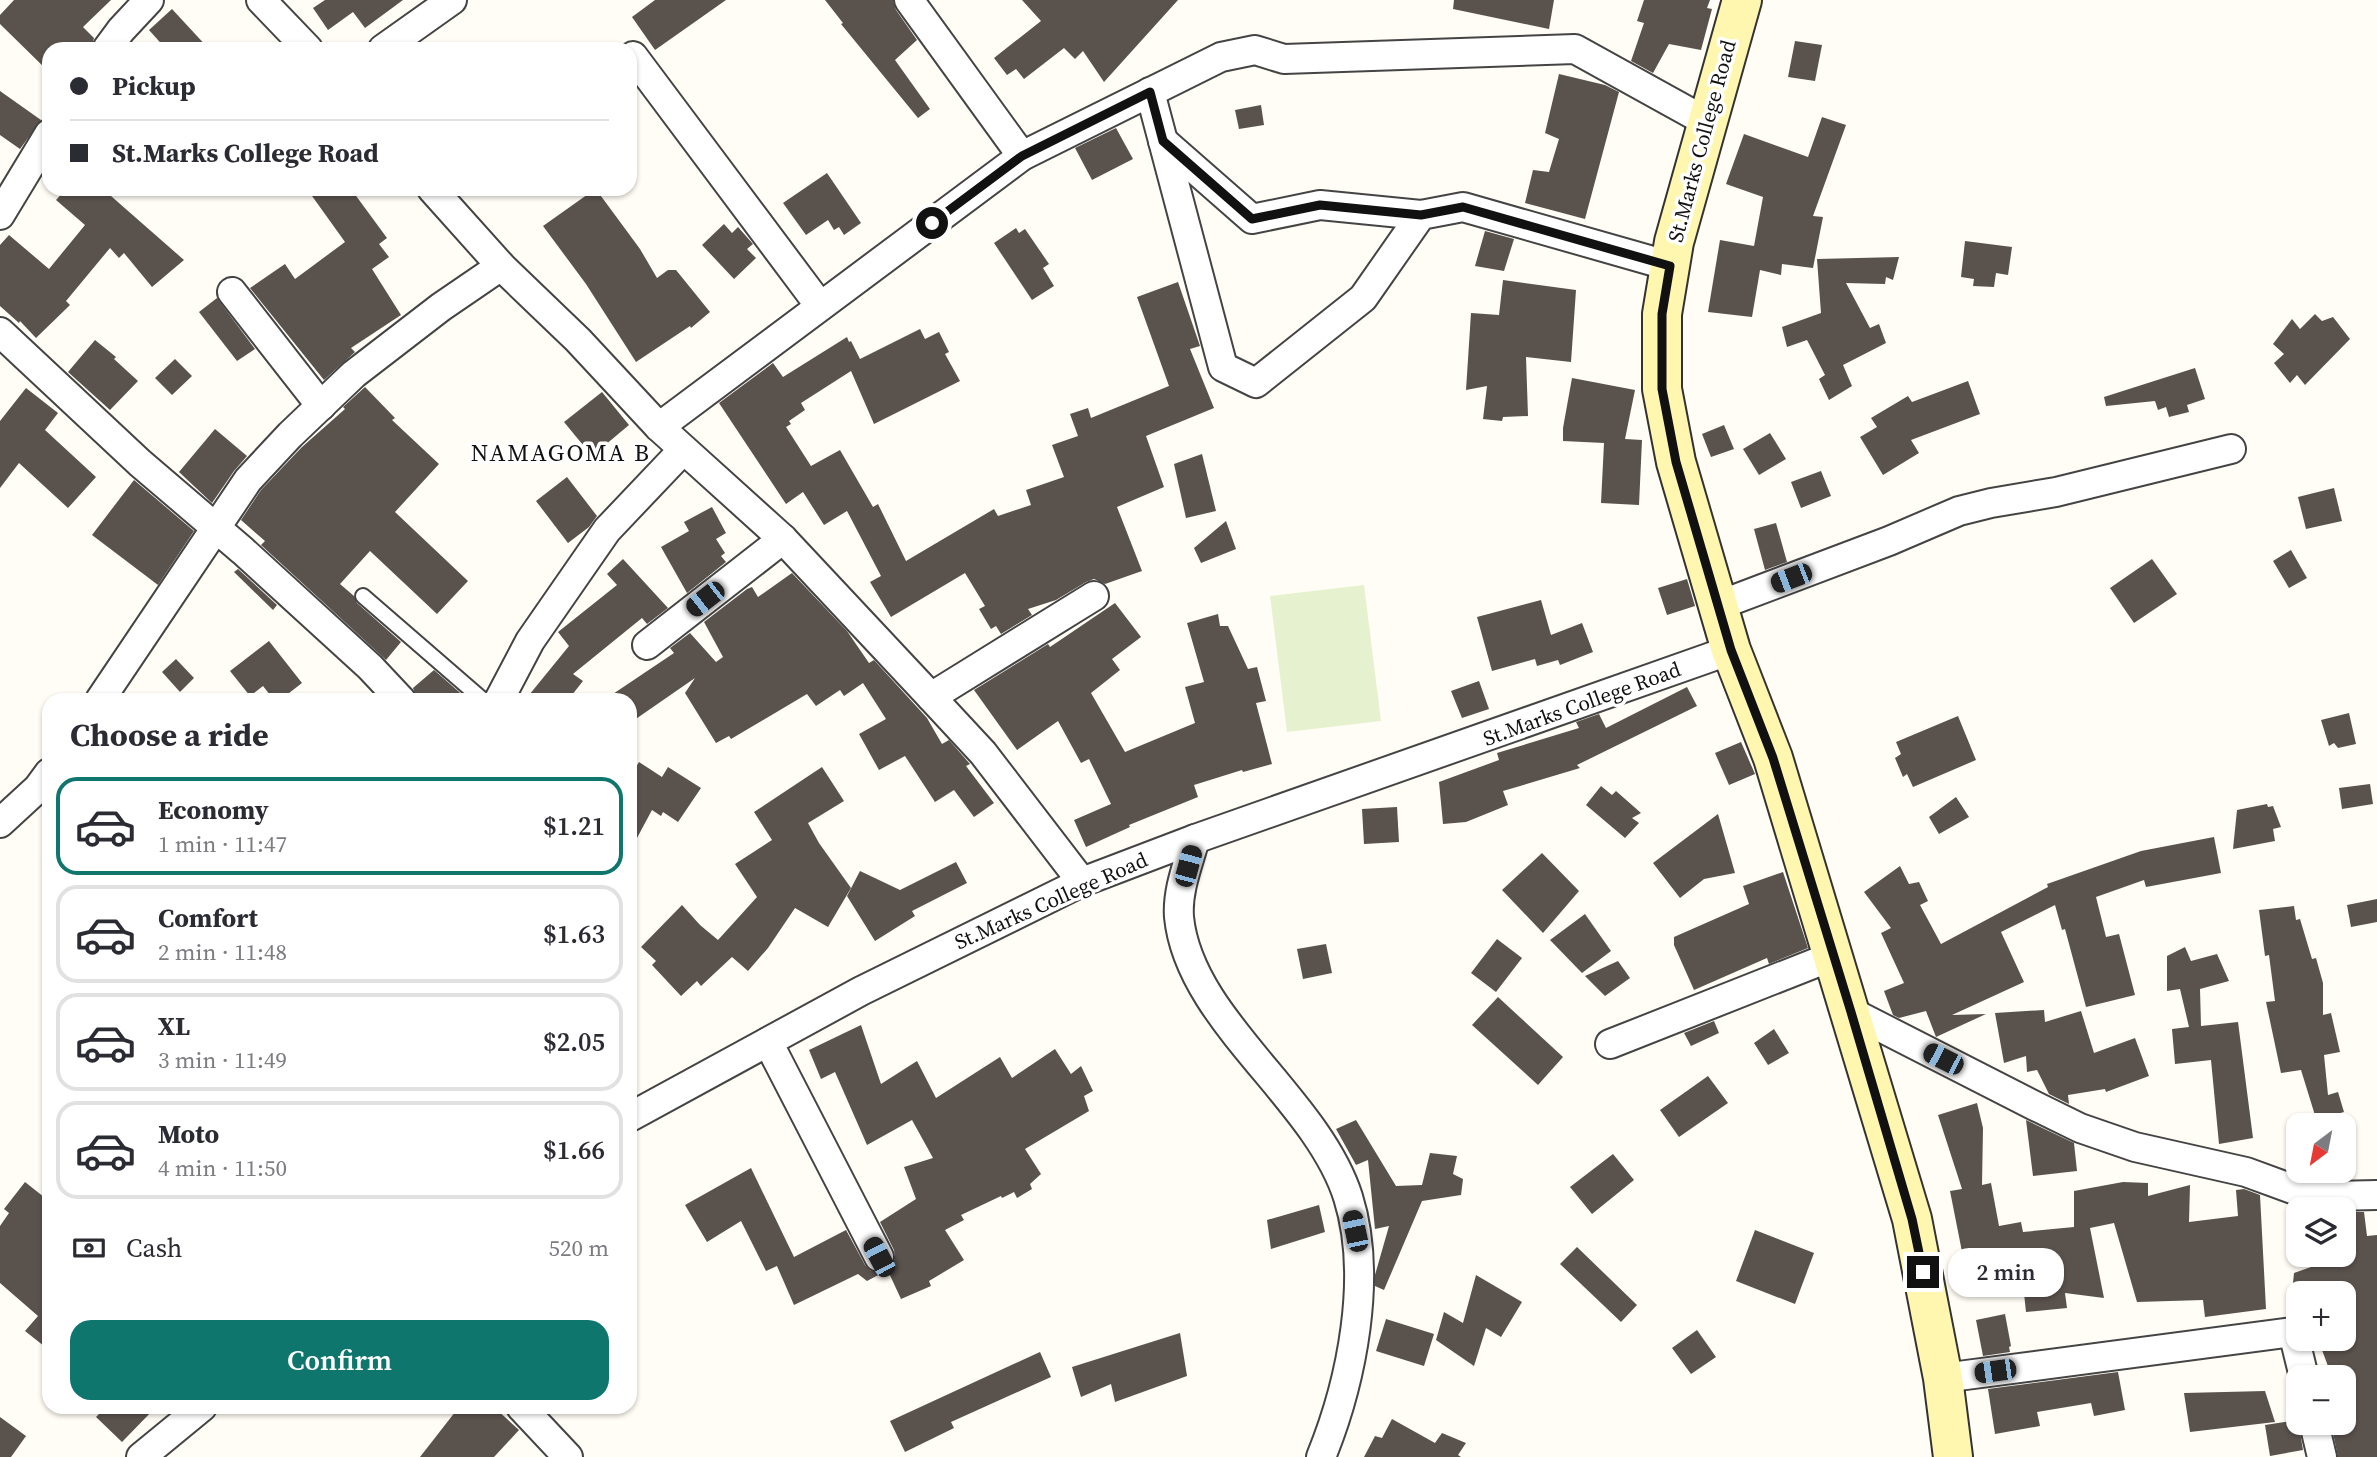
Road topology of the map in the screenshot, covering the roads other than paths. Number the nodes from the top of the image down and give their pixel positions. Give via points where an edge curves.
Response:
1 (149, 0) edge
2 (261, 0) edge
3 (452, 0) edge
4 (909, 0) edge
5 (1742, 0) edge
6 (112, 42) edge
7 (301, 42) edge
8 (393, 42) edge
9 (637, 61) edge
10 (1150, 92) junction
11 (1707, 122) junction
12 (1163, 141) junction
13 (42, 146) edge
14 (1022, 156) junction
15 (438, 196) edge
16 (0, 215) edge
17 (1421, 215) junction
18 (501, 266) junction
19 (1670, 266) junction
20 (232, 292) dead end
21 (820, 306) junction
22 (0, 332) edge
23 (321, 406) junction
24 (659, 427) junction
25 (2231, 449) dead end
26 (683, 450) junction
27 (216, 528) junction
28 (783, 539) junction
29 (363, 596) dead end
30 (1094, 596) dead end
31 (1717, 606) junction
32 (647, 645) dead end
33 (1731, 650) junction
34 (105, 693) edge
35 (394, 693) edge
36 (475, 693) edge
37 (503, 693) edge
38 (932, 696) junction
39 (42, 783) edge
40 (0, 823) edge
41 (1195, 839) junction
42 (1082, 882) junction
43 (1833, 956) junction
44 (1851, 1012) junction
45 (768, 1042) junction
46 (1610, 1044) dead end
47 (637, 1113) edge
48 (2377, 1195) edge
49 (879, 1257) dead end
50 (2301, 1365) edge
51 (1943, 1378) junction
52 (193, 1414) edge
53 (528, 1414) edge
54 (2317, 1435) edge
55 (141, 1457) edge
56 (568, 1457) edge
57 (1321, 1457) edge
58 (1954, 1457) edge
59 (2322, 1457) edge

1 - 6 street
2 - 7 street
3 - 8 street
4 - 14 street
5 - 11 main road, St.Marks College Road
9 - 21 street
10 - 11 street via 1220,57 1255,50 1284,59 1575,49
10 - 12 street
10 - 14 street
11 - 19 main road, St.Marks College Road
12 - 17 street via 1252,219 1320,205
12 - 17 street via 1223,367 1256,383 1363,298
13 - 16 street
14 - 21 street
15 - 18 street
17 - 19 street via 1463,207
18 - 23 street via 354,374
18 - 24 street
19 - 31 main road, St.Marks College Road via 1662,314 1662,389 1676,462
20 - 23 street
21 - 24 street
22 - 27 street
23 - 27 street via 248,480
24 - 26 street
25 - 31 street via 1959,512
26 - 28 street
26 - 37 street via 607,530 530,641
27 - 34 street
27 - 35 street
28 - 32 street
28 - 38 street
29 - 36 lane
30 - 38 street
31 - 33 main road, St.Marks College Road
33 - 41 street, St.Marks College Road
33 - 43 main road, St.Marks College Road via 1773,758
38 - 42 street via 983,753
39 - 40 street
41 - 42 street, St.Marks College Road
41 - 57 street via 1180,893 1179,915 1194,969 1213,1002 1298,1111 1348,1196 1360,1275 1357,1325 1333,1427
42 - 45 street, St.Marks College Road via 872,985
43 - 44 main road, St.Marks College Road
43 - 46 street
44 - 48 street via 2080,1128 2135,1147 2246,1171 2298,1191
44 - 51 main road, St.Marks College Road via 1912,1219
45 - 47 street, St.Marks College Road
45 - 49 street
50 - 51 street via 2293,1332
51 - 58 main road, St.Marks College Road
52 - 55 street
53 - 56 street
54 - 59 street

